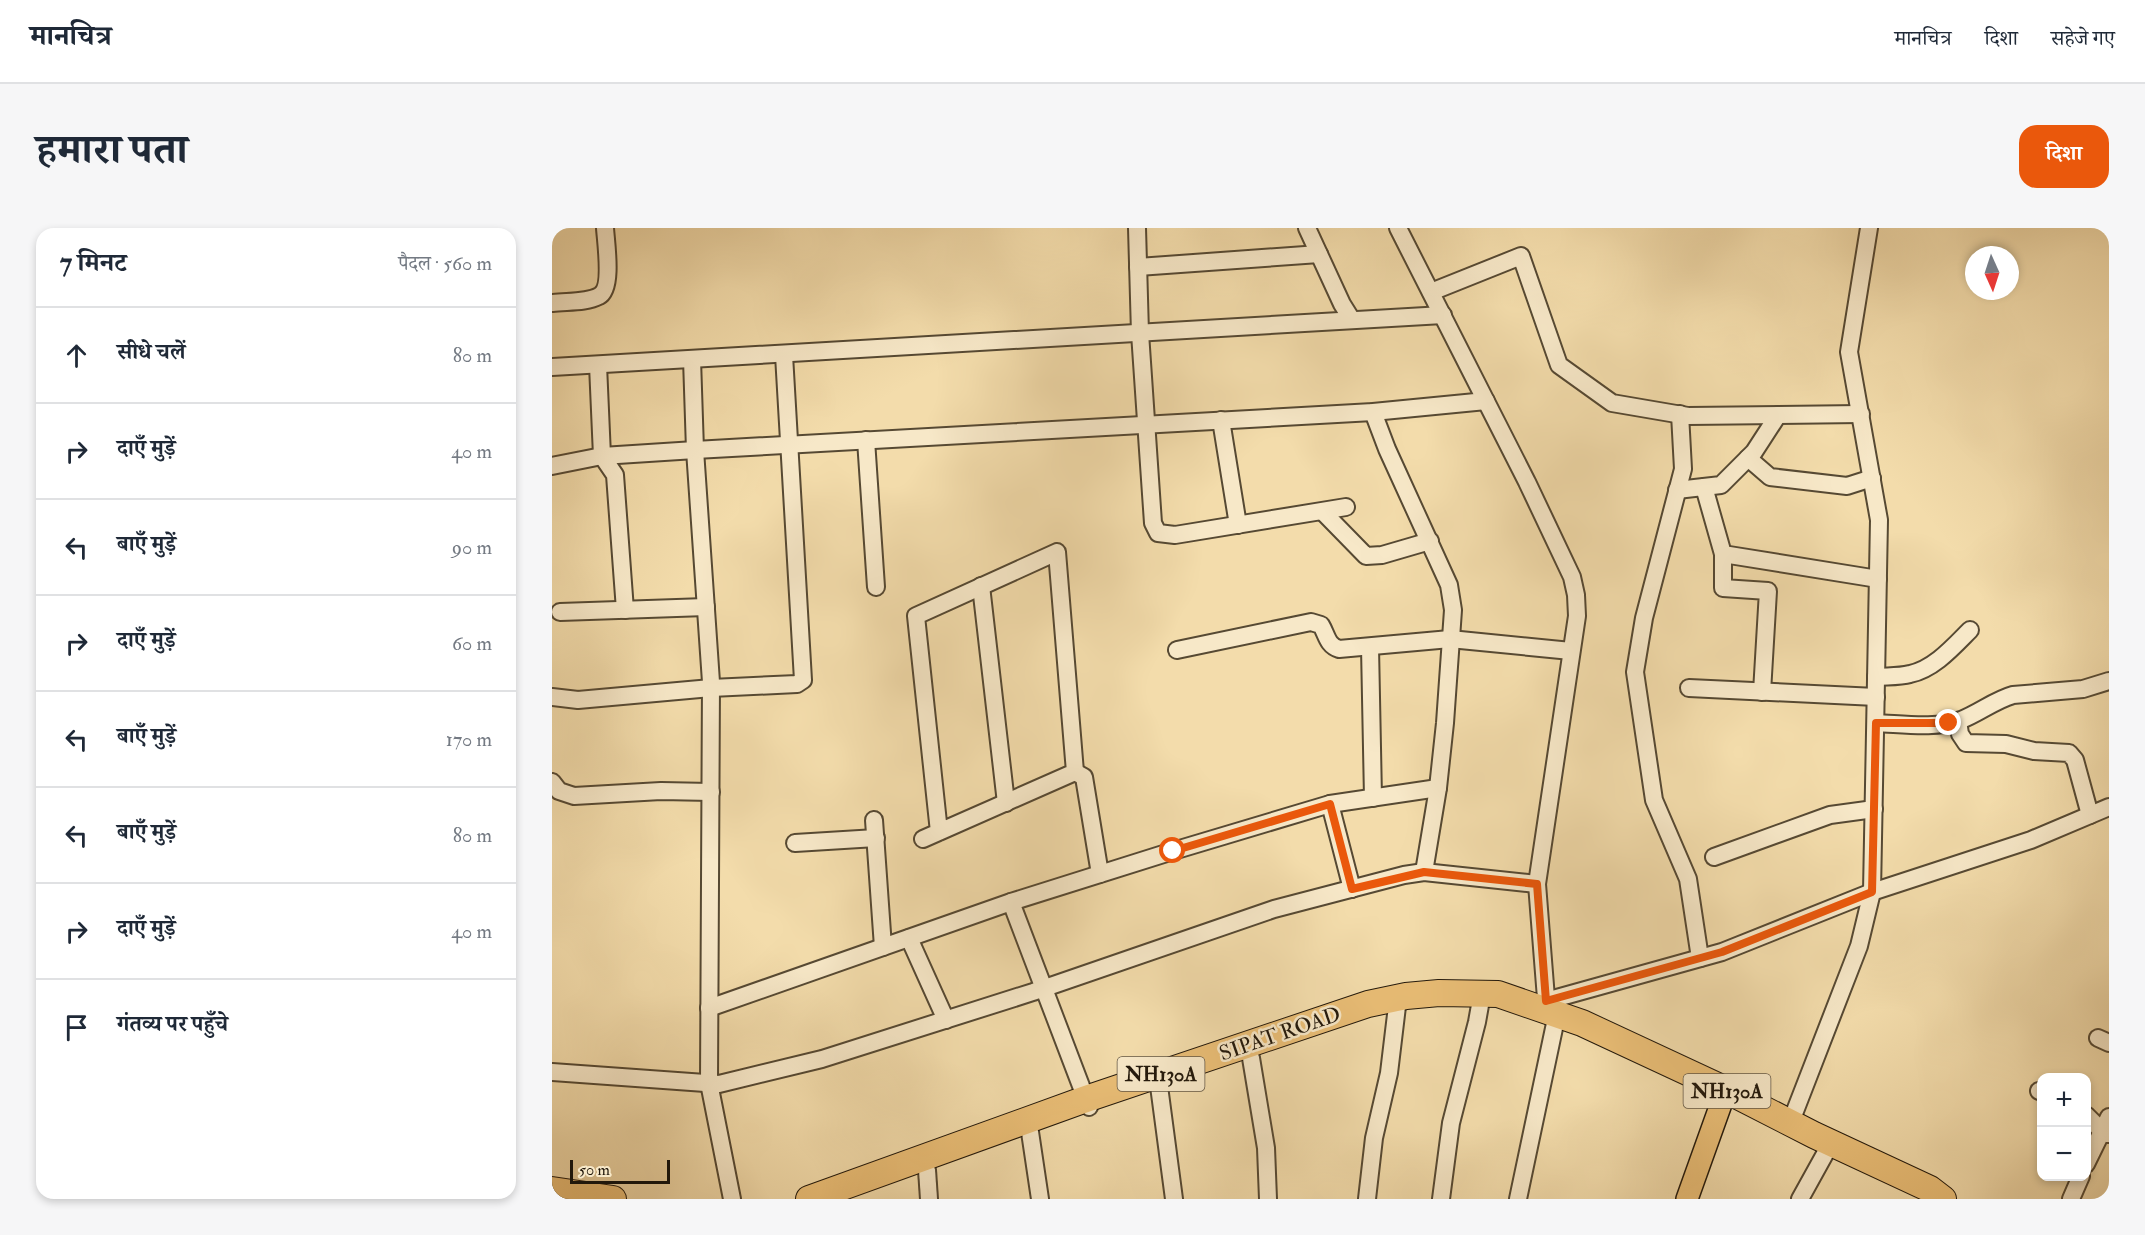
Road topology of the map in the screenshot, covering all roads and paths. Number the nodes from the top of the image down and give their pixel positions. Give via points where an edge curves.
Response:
1 (605, 228) edge
2 (1137, 228) edge
3 (1307, 228) edge
4 (1398, 228) edge
5 (1869, 228) edge
6 (1319, 254) junction
7 (1138, 267) junction
8 (1431, 292) junction
9 (552, 303) edge
10 (1443, 315) junction
11 (1352, 320) junction
12 (1140, 333) junction
13 (784, 355) junction
14 (692, 359) junction
15 (598, 365) junction
16 (552, 367) edge
17 (1486, 401) junction
18 (1373, 412) junction
19 (1680, 414) junction
20 (1861, 414) junction
21 (1778, 415) junction
22 (1221, 420) junction
23 (1146, 423) junction
24 (866, 440) junction
25 (789, 445) junction
26 (695, 450) junction
27 (603, 456) junction
28 (1748, 458) junction
29 (552, 466) edge
30 (1872, 478) junction
31 (1704, 487) junction
32 (1677, 490) junction
33 (1346, 507) dead end
34 (1323, 513) junction
35 (1238, 525) junction
36 (1430, 541) junction
37 (1723, 554) junction
38 (1878, 579) junction
39 (981, 586) junction
40 (876, 587) dead end
41 (706, 607) junction
42 (625, 610) junction
43 (560, 612) dead end
44 (1970, 630) dead end
45 (1450, 639) junction
46 (1370, 647) junction
47 (1177, 650) dead end
48 (1572, 651) junction
49 (1876, 677) junction
50 (2109, 681) edge
51 (711, 688) junction
52 (1689, 688) dead end
53 (1762, 692) junction
54 (1876, 696) junction
55 (552, 697) edge
56 (1958, 721) junction
57 (1876, 723) junction
58 (1076, 772) junction
59 (552, 782) edge
60 (1438, 788) junction
61 (711, 792) junction
62 (1373, 798) junction
63 (1006, 803) junction
64 (1330, 804) junction
65 (2109, 807) edge
66 (1874, 809) junction
67 (2090, 815) junction
68 (874, 820) dead end
69 (939, 832) junction
70 (876, 838) junction
71 (923, 839) dead end
72 (795, 843) dead end
73 (1714, 857) dead end
74 (1424, 872) junction
75 (1100, 874) junction
76 (1537, 884) junction
77 (1352, 889) junction
78 (1872, 892) junction
79 (1011, 902) junction
80 (909, 938) junction
81 (882, 947) junction
82 (1700, 958) junction
83 (1044, 988) junction
84 (1481, 1000) junction
85 (1398, 1004) junction
86 (709, 1008) junction
87 (1550, 1009) junction
88 (946, 1020) junction
89 (1251, 1058) junction
90 (552, 1072) edge
91 (709, 1083) junction
92 (1159, 1086) junction
93 (1726, 1090) junction
94 (1088, 1105) junction
95 (2091, 1118) edge
96 (1790, 1124) junction
97 (2106, 1128) edge
98 (1030, 1132) junction
99 (1831, 1143) junction
100 (2091, 1155) edge
101 (927, 1170) junction
102 (2079, 1181) edge
103 (552, 1190) edge
104 (1937, 1194) edge
105 (613, 1199) edge
106 (732, 1199) edge
107 (809, 1199) edge
108 (845, 1199) edge
109 (929, 1199) edge
110 (1040, 1199) edge
111 (1174, 1199) edge
112 (1268, 1199) edge
113 (1367, 1199) edge
114 (1442, 1199) edge
115 (1518, 1199) edge
116 (1687, 1199) edge
117 (1800, 1199) edge
118 (1963, 1199) edge
119 (2071, 1199) edge

1 - 9 street via 606,290 590,299
2 - 7 street
3 - 6 street
4 - 8 street
5 - 20 street via 1850,352
6 - 7 street
6 - 11 street
7 - 12 street
8 - 10 street
8 - 19 street via 1521,256 1559,365 1612,403
10 - 11 street
10 - 17 street
11 - 12 street
12 - 13 street
12 - 23 street
13 - 14 street
13 - 25 street
14 - 15 street
14 - 26 street
15 - 16 street
15 - 27 street
17 - 18 street
17 - 48 street via 1572,577 1576,595
18 - 22 street
18 - 36 street
19 - 21 street
19 - 32 street via 1683,469
20 - 21 street
20 - 30 street
21 - 28 street
22 - 23 street
22 - 35 street
23 - 24 street
23 - 35 street via 1153,523 1158,533 1175,535
24 - 25 street
24 - 40 street
25 - 26 street
25 - 51 street via 803,680 797,684
26 - 27 street
26 - 41 street
27 - 29 street
27 - 42 street via 615,475
28 - 30 street via 1770,477 1847,486
28 - 31 street via 1720,485
30 - 38 street via 1880,520
31 - 32 street
31 - 37 street
32 - 82 street via 1644,618 1635,672 1654,800 1688,879
33 - 34 street
34 - 35 street
34 - 36 street via 1366,556
36 - 45 street via 1449,585 1453,610
37 - 38 street
37 - 53 street via 1723,588 1768,591
38 - 49 street
39 - 58 street via 1057,552
39 - 63 street
39 - 69 street via 916,616
41 - 42 street
41 - 51 street
42 - 43 street
44 - 49 street via 1924,669
45 - 46 street
45 - 48 street
45 - 60 street
46 - 47 street via 1333,647 1321,625 1311,622
46 - 62 street
48 - 76 street
49 - 54 street
50 - 56 street via 2083,690 2013,695
51 - 55 street via 578,700
51 - 61 street
52 - 53 street
53 - 54 street
54 - 57 street
56 - 57 street
56 - 67 street via 1966,743 2006,744 2034,752 2072,755
57 - 66 street
58 - 63 street
58 - 75 street via 1084,777
59 - 61 street via 574,796
60 - 62 street
60 - 74 street
61 - 86 street
62 - 64 street
63 - 69 street
64 - 75 street
64 - 77 street
65 - 67 street
66 - 73 street via 1830,815
66 - 78 street
67 - 78 street via 2031,840
68 - 70 street
69 - 71 street
70 - 72 street
70 - 81 street
74 - 76 street
74 - 77 street
75 - 79 street
76 - 87 street
77 - 83 street via 1274,909
78 - 82 street
78 - 96 street via 1859,946
79 - 80 street
79 - 83 street
80 - 81 street
80 - 88 street
81 - 86 street
82 - 87 street
83 - 88 street
83 - 94 street
84 - 85 highway, SIPAT ROAD / NH130A
84 - 87 highway, SIPAT ROAD / NH130A via 1520,1002
84 - 114 street via 1451,1123
85 - 89 highway, SIPAT ROAD / NH130A
85 - 94 highway, SIPAT ROAD / NH130A via 1368,1004
85 - 113 street
86 - 91 street
87 - 93 highway, SIPAT ROAD / NH130A
87 - 115 street
88 - 91 street via 822,1059 719,1084
89 - 92 highway, SIPAT ROAD / NH130A
89 - 112 street via 1266,1148
90 - 91 street
91 - 106 street
92 - 94 highway, SIPAT ROAD / NH130A
92 - 111 street
93 - 96 highway, SIPAT ROAD / NH130A
93 - 116 main road
94 - 98 highway, SIPAT ROAD / NH130A
94 - 107 highway, SIPAT ROAD / NH130A
95 - 97 street
96 - 99 highway, SIPAT ROAD / NH130A
97 - 100 street
98 - 101 highway, SIPAT ROAD / NH130A
98 - 110 street
99 - 104 highway, SIPAT ROAD / NH130A
99 - 117 street
101 - 108 highway, SIPAT ROAD / NH130A
101 - 109 street
102 - 119 street
103 - 105 highway
104 - 118 highway, SIPAT ROAD / NH130A via 1949,1192

